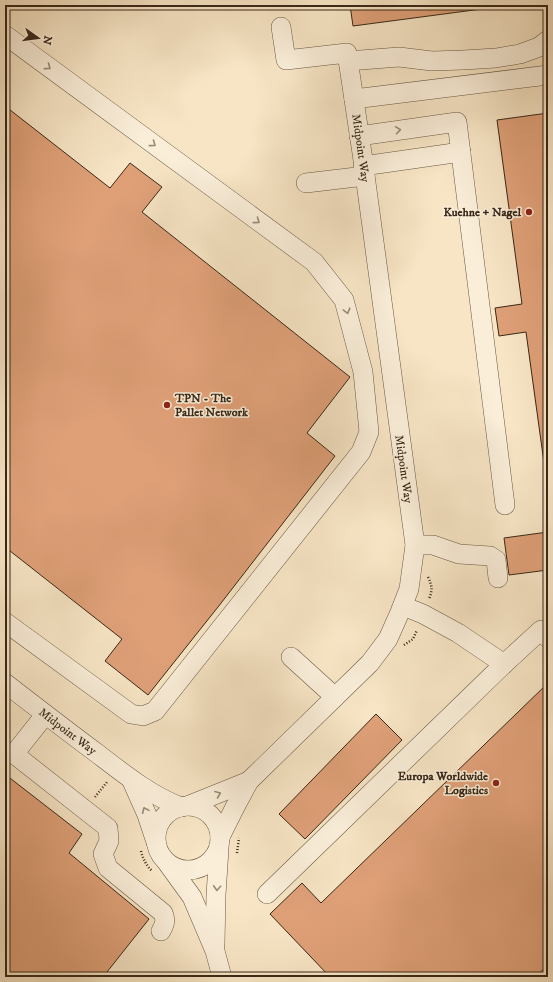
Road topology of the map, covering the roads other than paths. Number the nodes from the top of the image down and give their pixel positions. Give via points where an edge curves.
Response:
1 (281, 27) dead end
2 (5, 35) edge
3 (548, 40) edge
4 (348, 62) junction
5 (548, 76) edge
6 (354, 99) junction
7 (359, 136) junction
8 (461, 152) junction
9 (364, 171) junction
10 (306, 183) dead end
11 (505, 505) dead end
12 (415, 545) junction
13 (498, 578) dead end
14 (403, 606) junction
15 (5, 622) edge
16 (548, 638) edge
17 (291, 657) dead end
18 (504, 664) junction
19 (5, 683) edge
20 (335, 697) junction
21 (45, 715) junction
22 (124, 774) junction
23 (249, 781) junction
24 (184, 807) junction
25 (156, 842) junction
26 (225, 848) junction
27 (168, 864) junction
28 (267, 894) dead end
29 (161, 931) dead end
30 (215, 951) junction
31 (222, 977) edge

1 - 4 street via 286,60 347,53
2 -> 15 street via 314,262 344,300 363,372 369,432 361,452 155,711 143,716 131,714
3 - 4 street via 540,47 520,54 496,58 432,61 399,57
4 - 6 street, Midpoint Way
5 - 6 street
6 - 7 street, Midpoint Way
7 -> 8 street via 457,122
7 - 9 street, Midpoint Way
8 - 9 street
8 - 11 street
9 - 10 street
9 - 12 street, Midpoint Way
12 - 13 street via 433,545 459,554 490,556 496,560
12 - 14 street, Midpoint Way via 409,589
14 - 18 street via 458,633
14 - 20 street, Midpoint Way via 388,639 370,663
16 - 18 street via 540,630
17 - 20 street
18 - 28 street
19 - 21 street, Midpoint Way
20 - 23 street, Midpoint Way
21 - 22 street, Midpoint Way
21 - 29 street via 14,754 108,828 109,841 103,854 108,868 163,913 165,919
22 - 24 street, Midpoint Way via 165,801
25 -> 22 street, Midpoint Way via 147,815
24 -> 23 street, Midpoint Way
23 - 26 street, Midpoint Way via 235,807
24 - 25 street via 174,810 162,821
24 - 26 street via 198,808 209,814 217,824
25 - 27 street via 160,854
26 - 27 street via 198,869 180,870
26 -> 30 street, Midpoint Way via 216,895
27 - 30 street, Midpoint Way via 192,897
30 - 31 street, Midpoint Way

